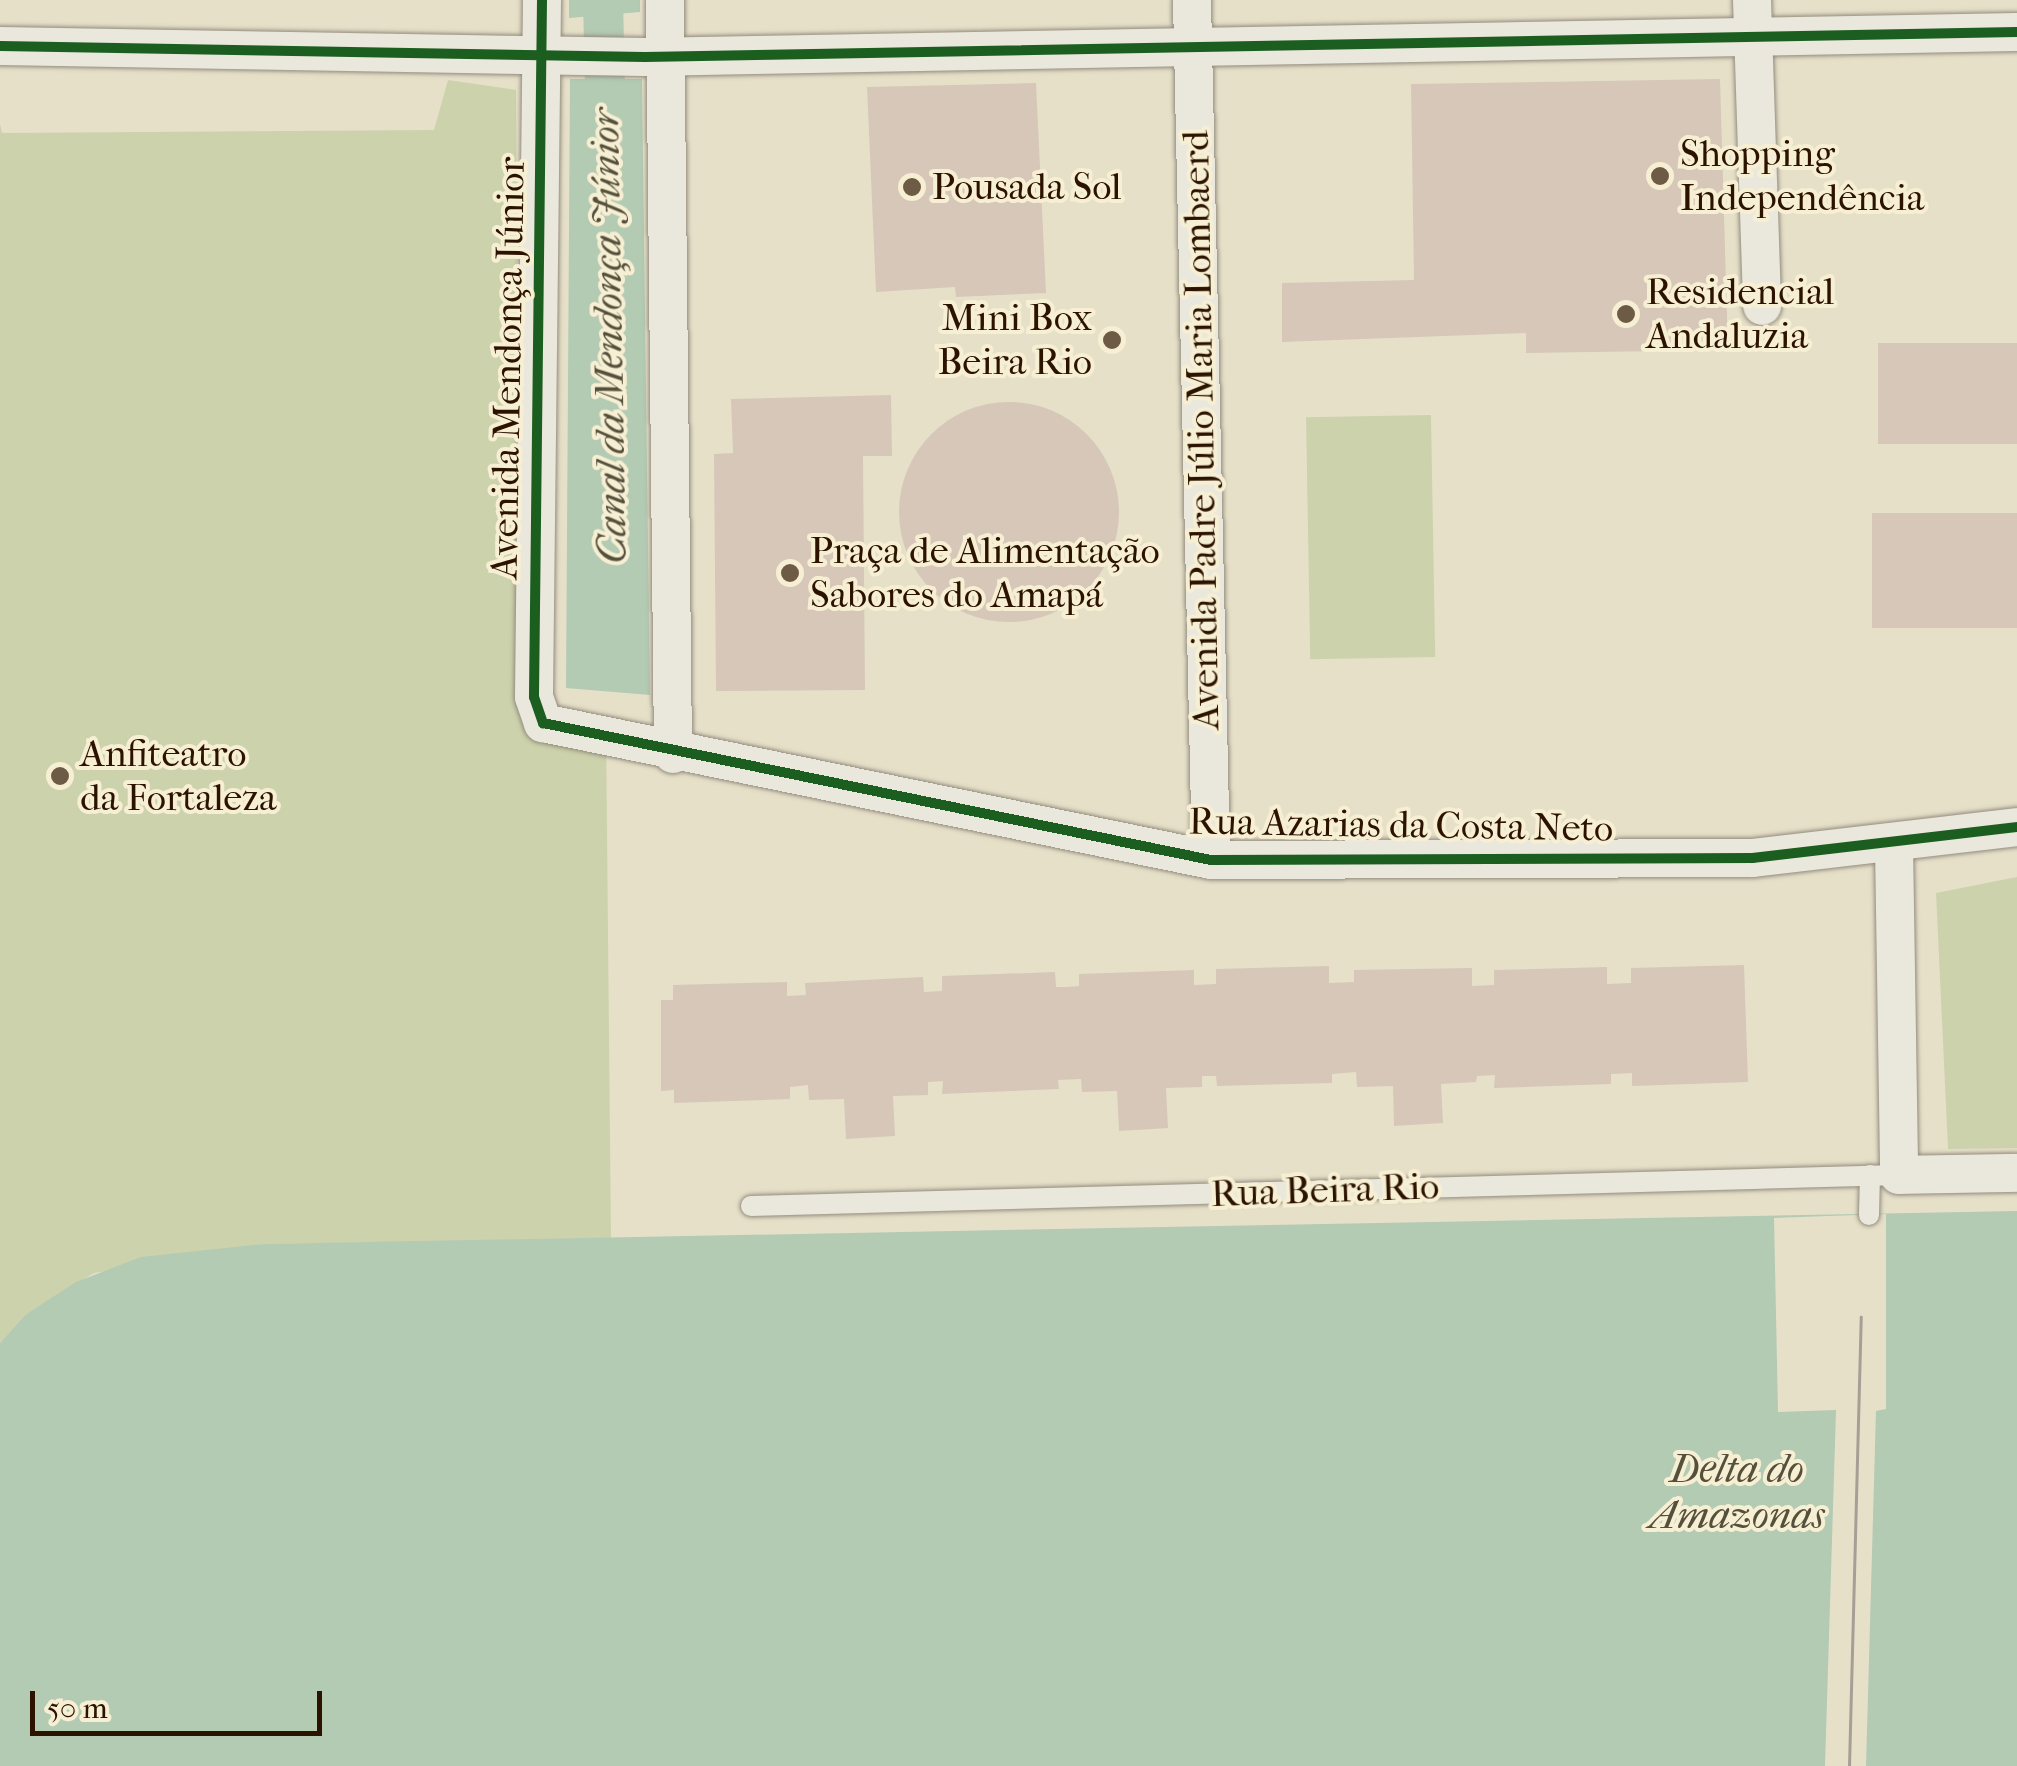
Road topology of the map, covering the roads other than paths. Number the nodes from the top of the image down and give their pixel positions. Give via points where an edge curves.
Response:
1 (542, 0) edge
2 (664, 0) edge
3 (1192, 0) edge
4 (1752, 18) edge
5 (2017, 32) edge
6 (0, 46) edge
7 (1192, 47) junction
8 (553, 57) junction
9 (655, 57) junction
10 (1762, 306) dead end
11 (554, 729) joint
12 (673, 754) junction
13 (2017, 827) edge
14 (1894, 845) junction
15 (1210, 860) junction
16 (2017, 1173) edge
17 (1884, 1175) junction
18 (751, 1206) dead end
19 (1869, 1214) dead end

1 - 8 street, Avenida Mendonça Júnior
2 - 9 street
3 - 7 street, Avenida Padre Júlio Maria Lombaerd
4 - 5 street
4 - 7 street
4 - 10 street
6 - 8 street
7 - 9 street
7 - 15 street, Avenida Padre Júlio Maria Lombaerd
8 - 9 street
8 - 11 street, Avenida Mendonça Júnior via 534,697 543,723
9 - 12 street
11 - 12 street, Rua Azarias da Costa Neto
12 - 15 street, Rua Azarias da Costa Neto
13 - 14 street, Rua Azarias da Costa Neto
14 - 15 street, Rua Azarias da Costa Neto via 1753,858
14 - 17 street
16 - 17 street
17 - 18 lane, Rua Beira Rio
17 - 19 lane

